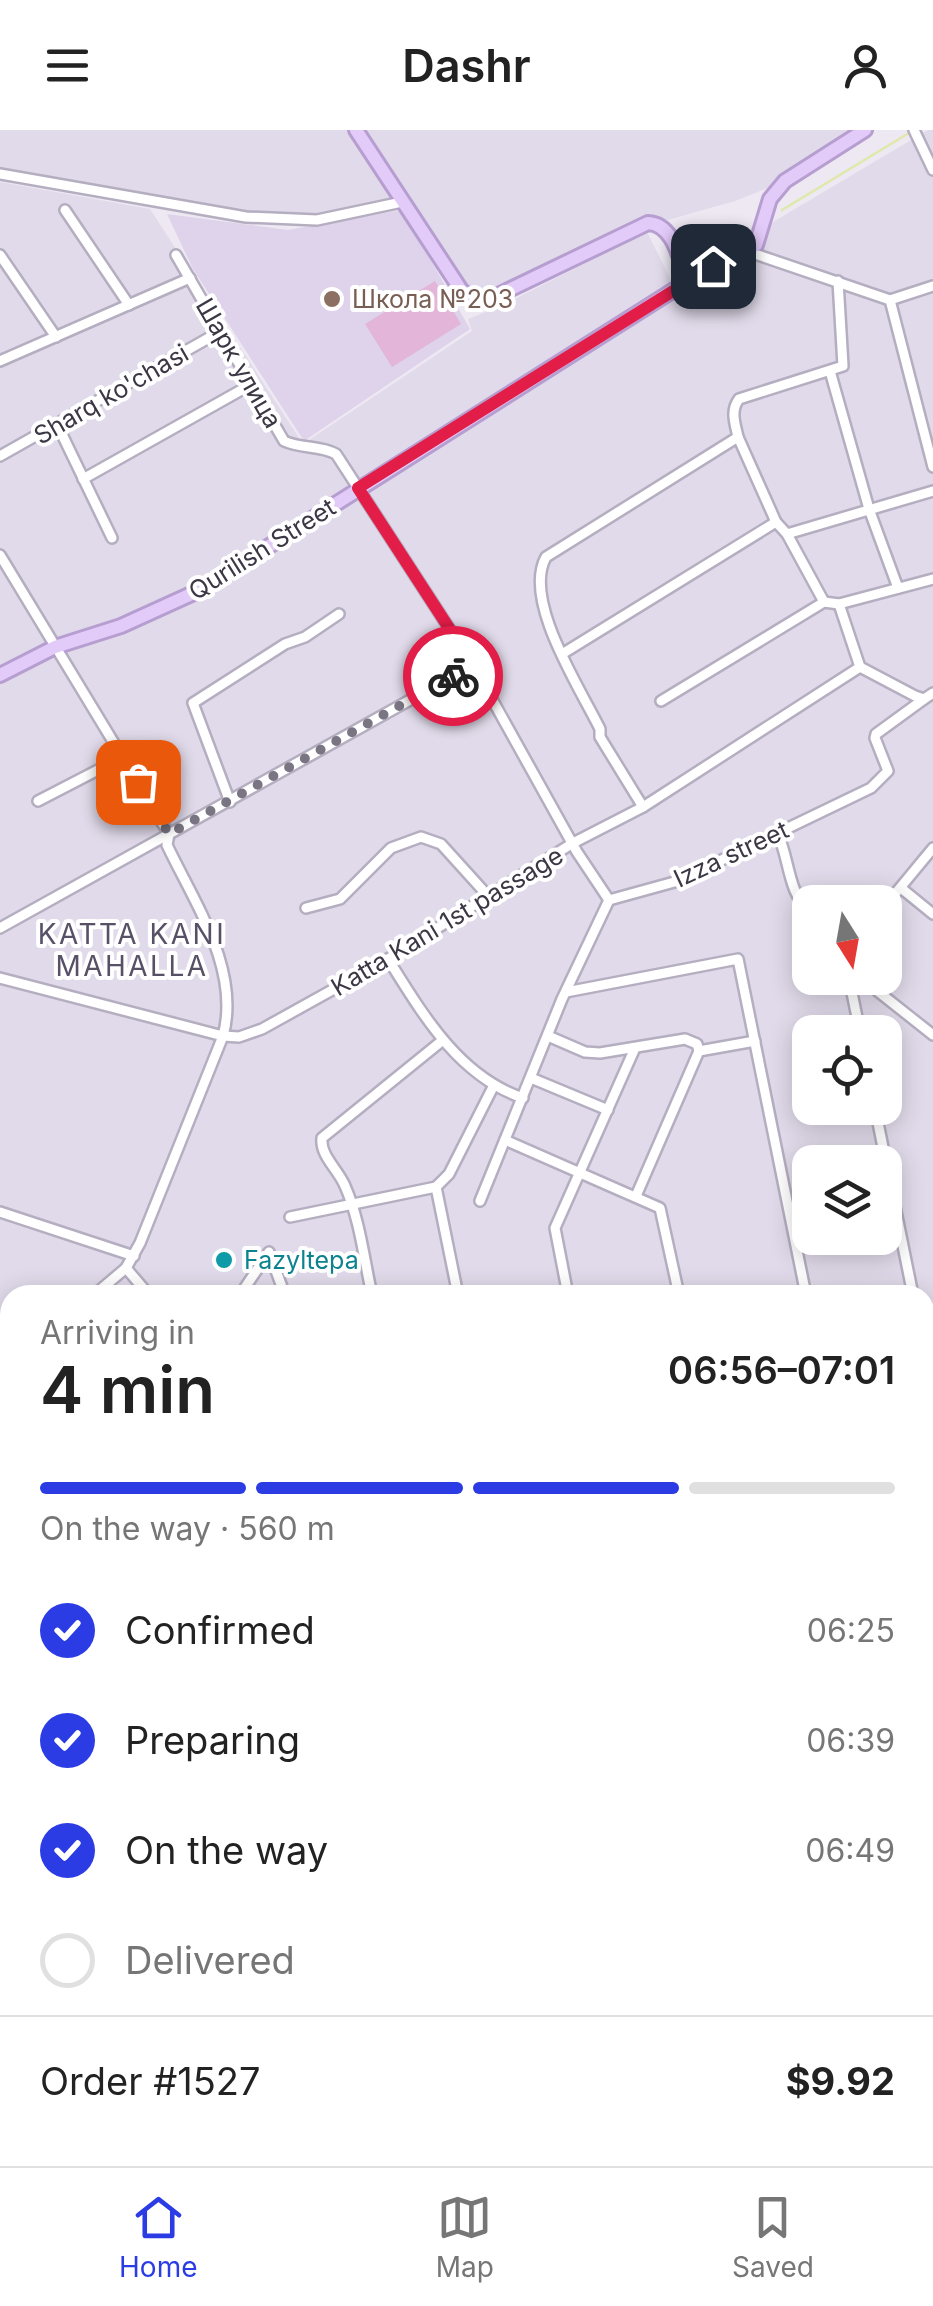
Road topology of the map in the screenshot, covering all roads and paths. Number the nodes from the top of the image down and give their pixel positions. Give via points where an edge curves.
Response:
1 (356, 130) edge
2 (865, 130) edge
3 (914, 132) edge
4 (933, 170) edge
5 (0, 174) edge
6 (402, 202) junction
7 (65, 210) dead end
8 (751, 250) junction
9 (0, 255) edge
10 (176, 255) dead end
11 (190, 278) junction
12 (688, 281) junction
13 (838, 281) junction
14 (933, 286) edge
15 (890, 300) junction
16 (129, 305) junction
17 (221, 331) junction
18 (56, 337) junction
19 (0, 361) edge
20 (830, 370) junction
21 (252, 384) junction
22 (57, 424) junction
23 (738, 437) junction
24 (0, 456) edge
25 (933, 467) edge
26 (83, 480) junction
27 (358, 488) junction
28 (933, 491) edge
29 (869, 508) junction
30 (776, 522) junction
31 (787, 534) junction
32 (112, 538) dead end
33 (0, 555) edge
34 (933, 578) edge
35 (898, 588) junction
36 (824, 602) junction
37 (839, 604) junction
38 (339, 614) dead end
39 (54, 647) junction
40 (562, 654) junction
41 (473, 665) junction
42 (860, 667) junction
43 (0, 675) edge
44 (928, 696) edge
45 (660, 700) dead end
46 (123, 756) junction
47 (38, 802) dead end
48 (230, 802) junction
49 (644, 807) junction
50 (777, 832) junction
51 (169, 834) junction
52 (573, 843) junction
53 (933, 848) edge
54 (793, 885) edge
55 (902, 887) edge
56 (902, 889) edge
57 (489, 898) junction
58 (609, 900) junction
59 (306, 908) dead end
60 (933, 914) edge
61 (0, 928) edge
62 (388, 959) junction
63 (0, 978) edge
64 (566, 992) junction
65 (883, 995) edge
66 (933, 1035) edge
67 (224, 1036) junction
68 (548, 1036) junction
69 (443, 1040) junction
70 (755, 1041) junction
71 (634, 1048) junction
72 (700, 1051) junction
73 (531, 1078) junction
74 (493, 1086) junction
75 (523, 1098) junction
76 (608, 1110) junction
77 (878, 1125) edge
78 (506, 1140) junction
79 (579, 1171) junction
80 (436, 1187) junction
81 (636, 1196) junction
82 (480, 1201) dead end
83 (352, 1203) junction
84 (0, 1212) edge
85 (290, 1218) dead end
86 (134, 1256) junction
87 (126, 1268) junction
88 (106, 1285) edge
89 (140, 1285) edge
90 (247, 1285) edge
91 (281, 1285) edge
92 (370, 1285) edge
93 (456, 1285) edge
94 (566, 1285) edge
95 (677, 1285) edge
96 (804, 1285) edge
97 (910, 1285) edge

1 - 6 street
2 - 8 street via 785,181 770,199
3 - 4 street
5 - 6 street via 246,216 316,220
6 - 12 street via 464,293 480,301 640,225 657,223 674,244
7 - 16 street
8 - 12 street, Qurilish Street
8 - 13 street
9 - 18 street
10 - 11 street, Шарк улица
11 - 16 street
11 - 17 street, Шарк улица
12 - 27 street, Qurilish Street
13 - 15 street
13 - 20 street via 844,366
14 - 15 street
15 - 25 street
16 - 18 street
17 - 21 street, Шарк улица
17 - 22 street, Sharq ko'chasi
18 - 19 street
20 - 23 street via 740,400 733,416
20 - 29 street
21 - 26 street
21 - 27 street, Шарк улица via 284,441 336,454
22 - 24 street, Sharq ko'chasi
22 - 26 street
23 - 30 street
23 - 40 street via 546,557 540,592
26 - 32 street
27 - 39 street, Qurilish Street via 198,591
27 - 41 street, Шарк улица
28 - 29 street
29 - 31 street
29 - 35 street
30 - 31 street
30 - 40 street
31 - 36 street
33 - 39 street
34 - 35 street
35 - 37 street
36 - 37 street
36 - 45 street
37 - 42 street
38 - 48 street via 194,703
39 - 43 street, Qurilish Street
39 - 46 street
40 - 49 street via 600,738
41 - 48 street
41 - 52 street, Шарк улица
42 - 44 street
42 - 49 street, Katta Kani 1st passage
44 - 50 street, Izza street via 876,734 888,771 871,788
46 - 47 street
46 - 51 street
48 - 51 street
49 - 52 street, Katta Kani 1st passage
50 - 54 street
50 - 58 street, Izza street via 678,881
51 - 61 street
51 - 67 street via 166,845 214,939 228,1004
52 - 57 street, Katta Kani 1st passage
52 - 58 street, Шарк улица
53 - 55 street
56 - 60 street
57 - 59 street via 440,844 421,837 391,848 340,899
57 - 62 street, Katta Kani 1st passage
58 - 64 street
62 - 67 street, Katta Kani 1st passage via 262,1029
62 - 69 street
63 - 67 street, Katta Kani 1st passage
64 - 68 street
64 - 70 street via 738,959
65 - 66 street
67 - 86 street
68 - 71 street via 586,1052
68 - 73 street
69 - 74 street
69 - 83 street via 322,1138 322,1152
70 - 72 street
70 - 96 street
71 - 72 street via 685,1039
71 - 76 street
72 - 81 street
73 - 75 street
73 - 76 street
74 - 75 street
74 - 80 street
75 - 78 street
76 - 79 street
77 - 97 street
78 - 79 street
78 - 82 street
79 - 81 street
79 - 94 street via 555,1228
80 - 83 street
80 - 93 street
81 - 95 street via 660,1208
83 - 85 street
83 - 92 street
84 - 86 street
86 - 87 street
87 - 88 street
87 - 89 street
90 - 91 street via 269,1252

